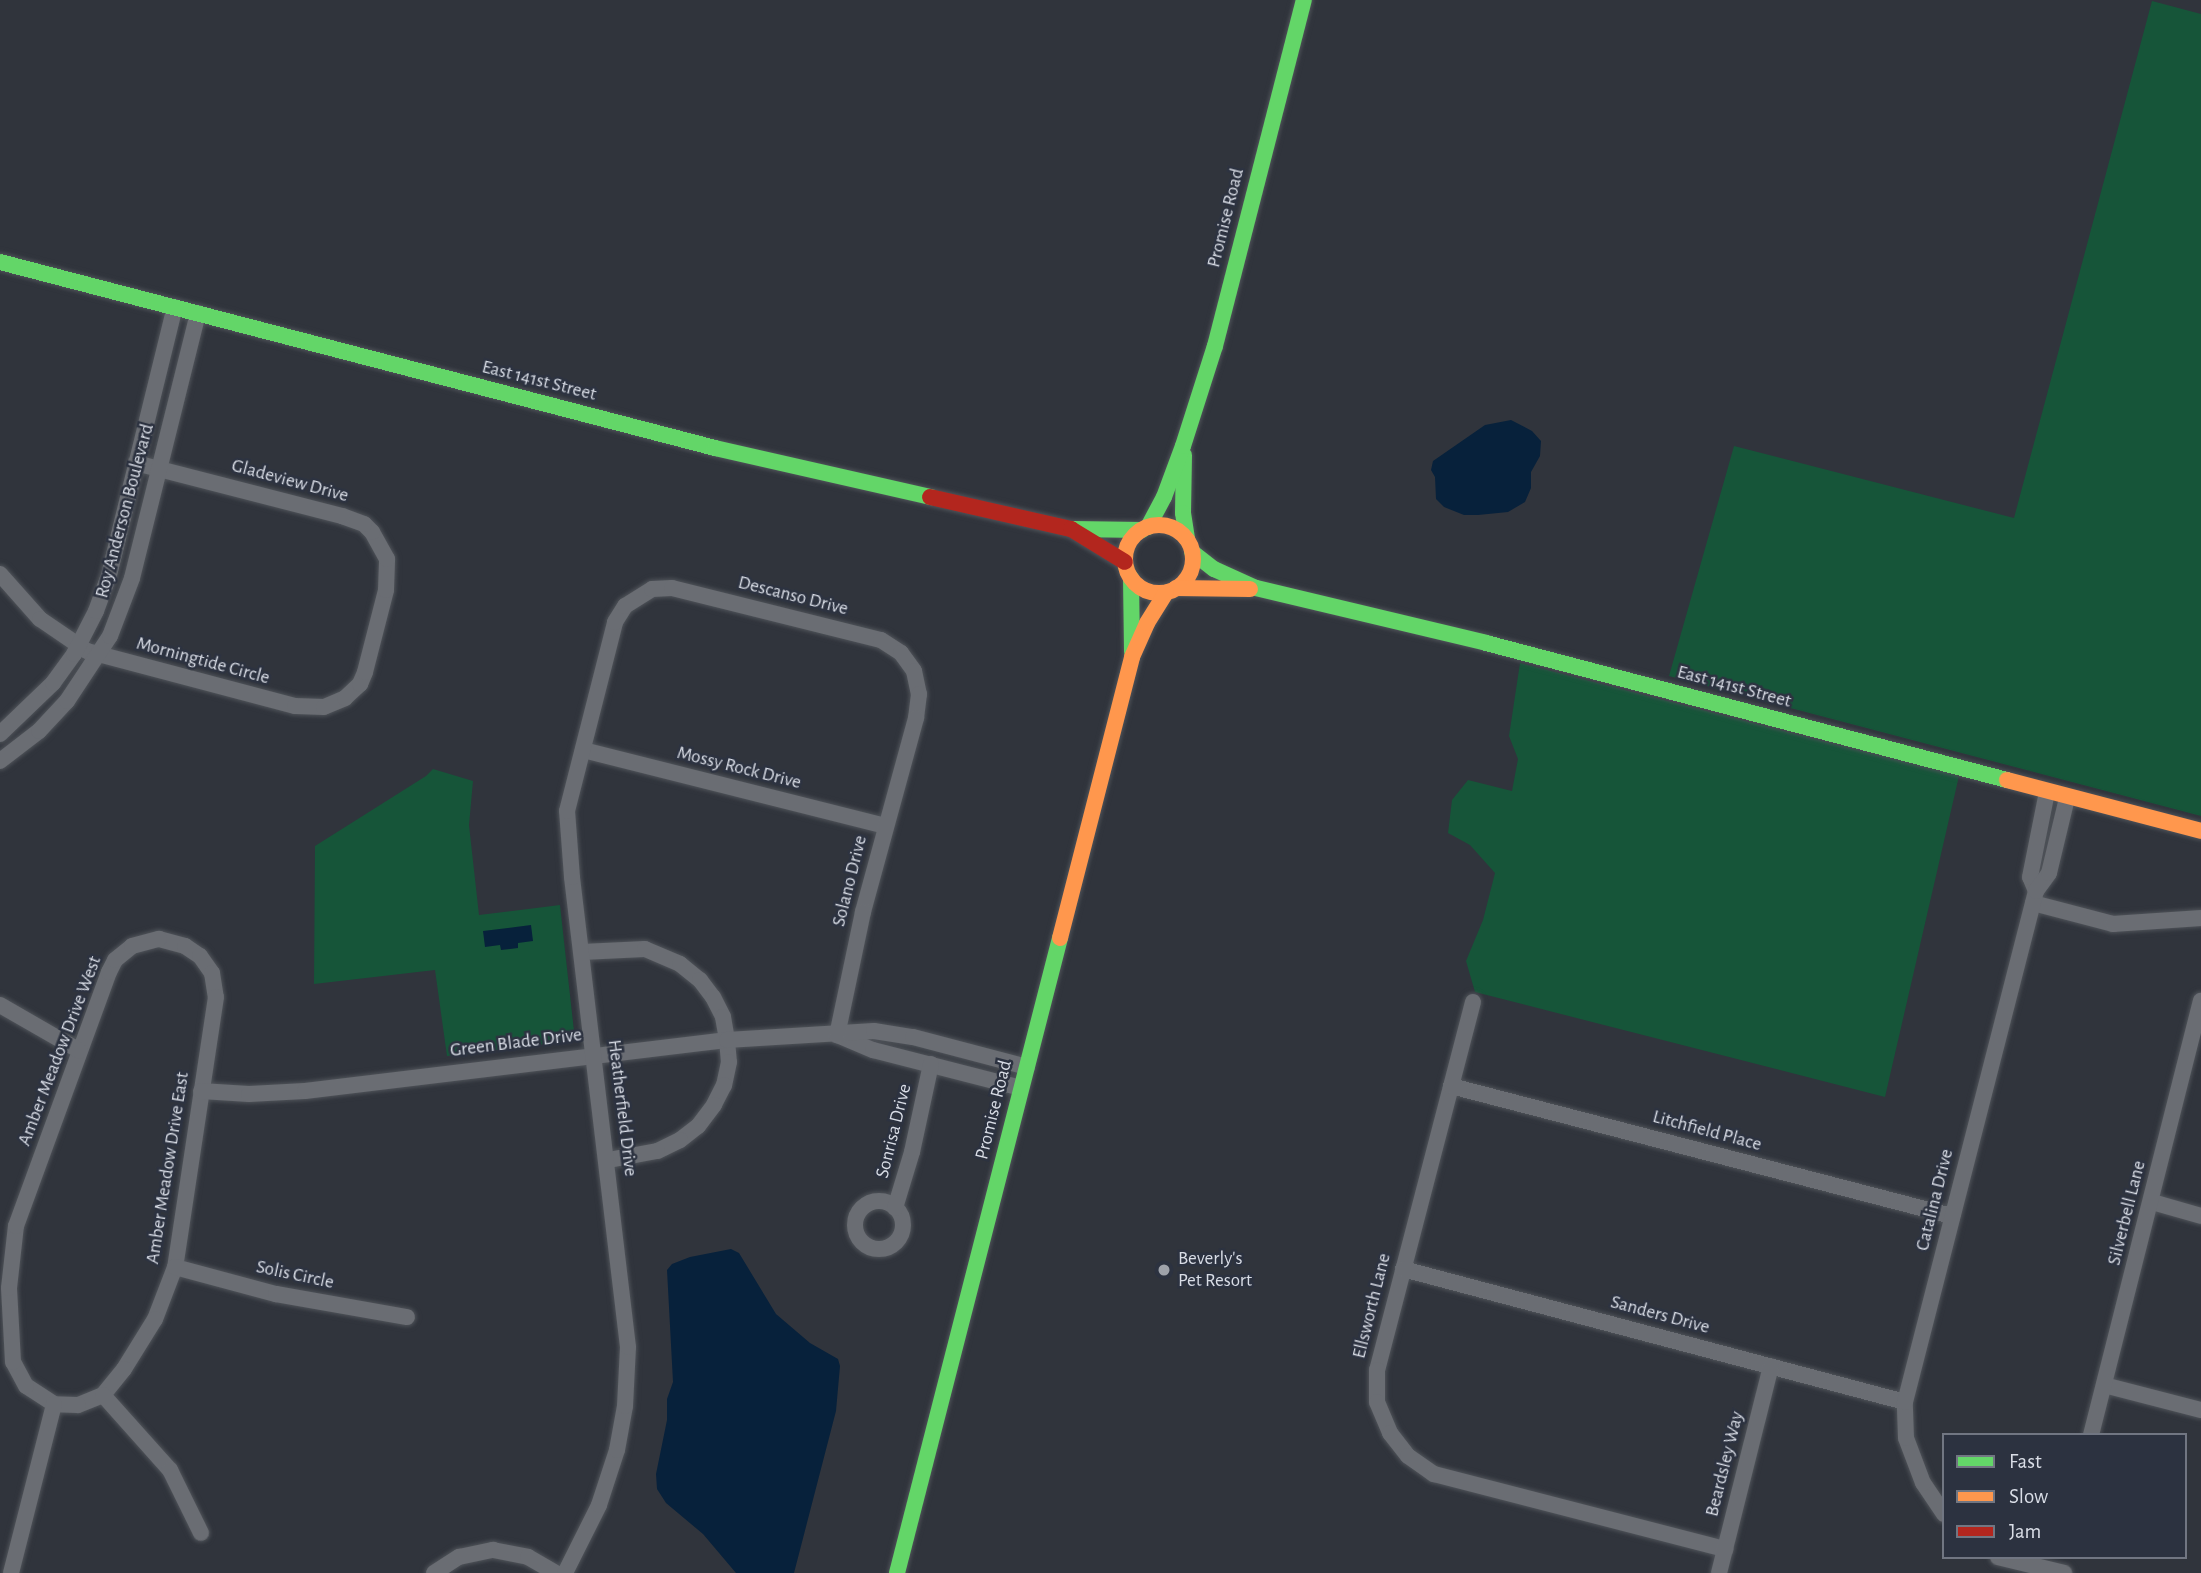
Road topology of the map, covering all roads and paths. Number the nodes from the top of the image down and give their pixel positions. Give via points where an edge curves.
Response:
1 (1304, 0) edge
2 (0, 262) edge
3 (175, 307) junction
4 (198, 313) junction
5 (1183, 446) junction
6 (136, 463) junction
7 (160, 469) junction
8 (1145, 528) junction
9 (1071, 529) junction
10 (1189, 546) junction
11 (1128, 570) junction
12 (0, 574) edge
13 (1256, 588) junction
14 (1171, 590) junction
15 (377, 627) joint
16 (610, 642) joint
17 (78, 646) junction
18 (100, 655) junction
19 (1132, 657) junction
20 (0, 734) edge
21 (909, 738) joint
22 (583, 750) junction
23 (0, 761) edge
24 (2047, 792) junction
25 (2067, 797) junction
26 (885, 826) junction
27 (2201, 831) edge
28 (2035, 897) junction
29 (2200, 923) edge
30 (171, 941) joint
31 (582, 951) junction
32 (2201, 1001) edge
33 (1473, 1002) dead end
34 (0, 1004) edge
35 (837, 1035) junction
36 (727, 1040) junction
37 (80, 1051) junction
38 (595, 1055) junction
39 (931, 1064) junction
40 (1027, 1067) junction
41 (1451, 1086) junction
42 (1021, 1088) junction
43 (201, 1091) junction
44 (608, 1160) junction
45 (2152, 1202) junction
46 (895, 1208) dead end
47 (1952, 1216) junction
48 (2201, 1216) edge
49 (8, 1224) edge
50 (175, 1267) junction
51 (1404, 1269) junction
52 (407, 1317) dead end
53 (1771, 1366) junction
54 (8, 1373) edge
55 (2104, 1385) junction
56 (103, 1395) junction
57 (1905, 1402) junction
58 (54, 1404) junction
59 (2201, 1410) edge
60 (2092, 1433) edge
61 (1942, 1511) edge
62 (201, 1533) dead end
63 (1725, 1549) junction
64 (2010, 1559) edge
65 (2060, 1567) edge
66 (11, 1573) edge
67 (434, 1573) edge
68 (556, 1573) edge
69 (565, 1573) edge
70 (897, 1573) edge
71 (1719, 1573) edge

1 - 5 street, Promise Road via 1215,346
2 - 3 street, East 141st Street
3 - 4 street, East 141st Street
3 - 6 street, Roy Anderson Boulevard
4 - 7 street, Roy Anderson Boulevard
4 - 9 street, East 141st Street via 727,450
5 - 8 street, Promise Road via 1164,498
5 - 10 street, Promise Road via 1182,513
6 - 7 street, Gladeview Drive
6 - 17 street, Roy Anderson Boulevard via 108,575
7 - 15 street, Gladeview Drive via 364,524 384,548 389,566
7 - 18 street, Roy Anderson Boulevard via 132,578
8 - 9 street, East 141st Street
8 - 10 street via 1165,526
8 - 11 street via 1129,543
9 - 11 street, East 141st Street
10 - 13 street, East 141st Street via 1214,569
10 - 14 street via 1188,576
11 - 14 street via 1147,590
11 - 19 street, Promise Road
12 - 17 street, Morningtide Circle via 40,619
13 - 14 street, East 141st Street
13 - 24 street, East 141st Street via 1486,643
14 - 19 street, Promise Road via 1147,623
15 - 18 street, Morningtide Circle via 359,684 345,698 324,707 286,704
16 - 21 street, Descanso Drive via 616,618 625,606 642,593 664,587 881,640 908,661 918,682
16 - 22 street, Heatherfield Drive
17 - 18 street, Morningtide Circle
17 - 20 street, Roy Anderson Boulevard via 53,683
18 - 23 street, Roy Anderson Boulevard via 53,716
19 - 40 street, Promise Road
21 - 26 street, Solano Drive
22 - 26 street, Mossy Rock Drive
22 - 31 street, Heatherfield Drive via 567,822
24 - 25 street, East 141st Street
24 - 28 street, Catalina Drive via 2030,877
25 - 27 street, East 141st Street
25 - 28 street, Catalina Drive via 2049,873
26 - 35 street, Solano Drive
28 - 29 street via 2113,923
28 - 47 street, Catalina Drive
30 - 37 street, Amber Meadow Drive West via 141,942 116,960
30 - 43 street, Amber Meadow Drive East via 200,956 215,986
31 - 36 street via 645,949 680,964 713,997
31 - 38 street, Heatherfield Drive
32 - 45 street, Silverbell Lane
33 - 41 street, Ellsworth Lane
34 - 37 street
35 - 36 street, Green Blade Drive
35 - 39 street, Green Blade Drive via 864,1047
35 - 40 street, Green Blade Drive via 897,1034
36 - 38 street, Green Blade Drive
36 - 44 street via 724,1085 698,1126 657,1151
37 - 49 street, Amber Meadow Drive West
38 - 43 street, Green Blade Drive via 294,1092
38 - 44 street, Heatherfield Drive
39 - 42 street, Green Blade Drive
39 - 46 street, Sonrisa Drive
40 - 42 street, Promise Road
41 - 47 street, Litchfield Place
41 - 51 street, Ellsworth Lane
42 - 70 street, Promise Road
43 - 50 street, Amber Meadow Drive East
44 - 69 street, Heatherfield Drive via 627,1321 625,1406 599,1505
45 - 48 street
45 - 55 street, Silverbell Lane
47 - 57 street, Catalina Drive
49 - 54 street, Amber Meadow Drive West
50 - 52 street, Solis Circle via 276,1294
50 - 56 street, Amber Meadow Drive East via 155,1319
51 - 53 street, Sanders Drive
51 - 63 street, Ellsworth Lane via 1377,1370 1377,1402 1390,1433 1408,1456 1434,1474
53 - 57 street, Sanders Drive
53 - 63 street, Beardsley Way
54 - 58 street, Amber Meadow Drive West
55 - 59 street
55 - 60 street, Silverbell Lane
56 - 58 street via 78,1405
56 - 62 street via 170,1470
57 - 61 street, Catalina Drive via 1906,1438 1923,1483
58 - 66 street
63 - 71 street, Beardsley Way
64 - 65 street
67 - 68 street via 458,1557 493,1550 528,1557

